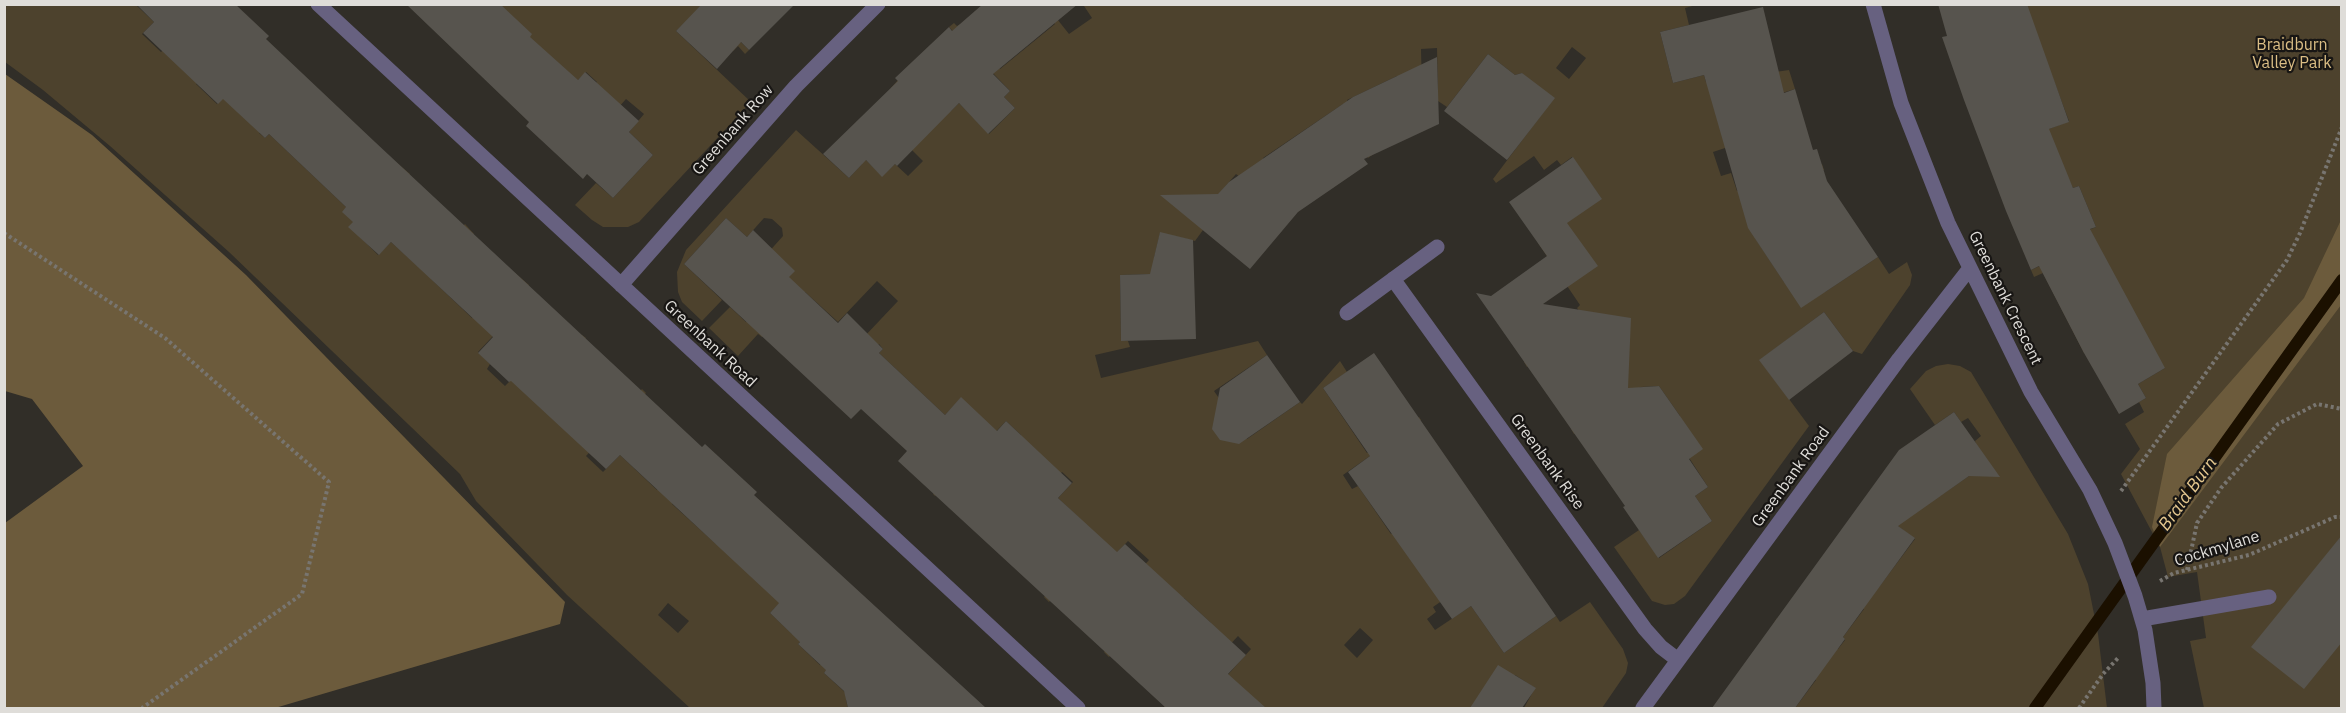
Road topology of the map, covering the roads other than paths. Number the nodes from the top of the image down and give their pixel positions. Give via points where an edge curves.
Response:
1 (318, 4) edge
2 (878, 4) edge
3 (1873, 4) edge
4 (1437, 247) dead end
5 (1970, 268) junction
6 (1393, 279) junction
7 (621, 285) junction
8 (1347, 313) dead end
9 (2269, 597) dead end
10 (2143, 625) junction
11 (1678, 660) junction
12 (1078, 708) edge
13 (1643, 708) edge
14 (2154, 708) edge

1 - 7 street, Greenbank Road
2 - 7 street, Greenbank Row via 796,86
3 - 5 street, Greenbank Crescent via 1912,138
4 - 6 street
5 - 10 street, Greenbank Crescent via 2031,392 2103,515
5 - 11 street, Greenbank Road
6 - 8 street
6 - 11 street, Greenbank Rise via 1645,629
7 - 12 street, Greenbank Road
9 - 10 street
10 - 14 street, Greenbank Crescent
11 - 13 street, Greenbank Road

